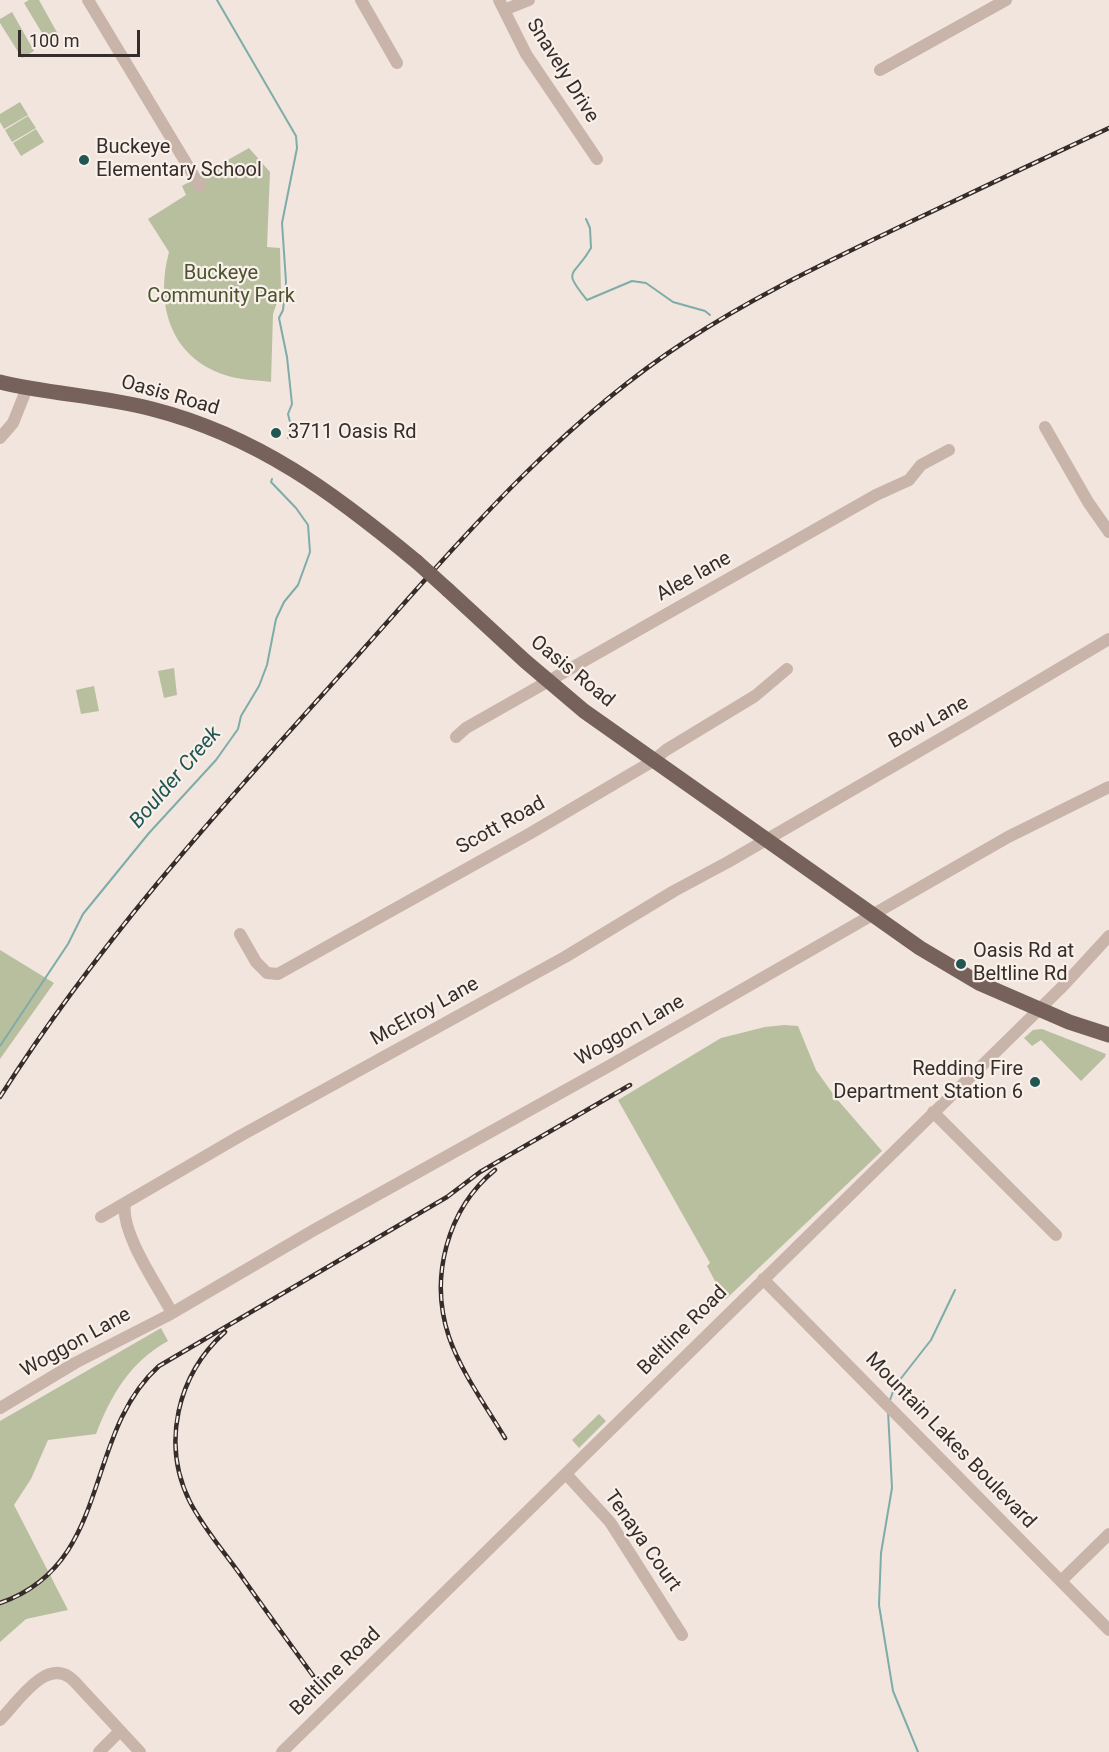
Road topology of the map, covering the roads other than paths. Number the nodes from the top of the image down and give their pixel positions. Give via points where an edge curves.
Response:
1 (88, 0) edge
2 (361, 0) edge
3 (529, 0) edge
4 (1006, 0) edge
5 (501, 5) edge
6 (397, 63) dead end
7 (880, 70) dead end
8 (597, 159) dead end
9 (200, 186) dead end
10 (0, 382) edge
11 (27, 388) junction
12 (1045, 427) dead end
13 (0, 438) edge
14 (949, 450) dead end
15 (1109, 532) edge
16 (1109, 639) edge
17 (787, 669) dead end
18 (548, 681) junction
19 (456, 737) dead end
20 (653, 760) junction
21 (1109, 787) edge
22 (766, 839) junction
23 (872, 914) junction
24 (240, 934) dead end
25 (1109, 936) edge
26 (1039, 1009) junction
27 (1109, 1035) edge
28 (933, 1112) junction
29 (125, 1203) junction
30 (101, 1217) dead end
31 (1056, 1235) dead end
32 (764, 1279) junction
33 (172, 1313) junction
34 (0, 1408) edge
35 (566, 1473) junction
36 (1109, 1534) edge
37 (1061, 1581) junction
38 (1109, 1630) edge
39 (682, 1635) dead end
40 (0, 1720) edge
41 (119, 1732) junction
42 (99, 1752) edge
43 (140, 1752) edge
44 (282, 1752) edge

1 - 9 street
2 - 6 street
3 - 5 street
4 - 7 street
5 - 8 street, Snavely Drive via 526,54
10 - 11 main road, Oasis Road
11 - 13 street via 13,423
11 - 18 main road, Oasis Road, bridge via 151,408 243,441 284,462 417,562
12 - 15 street
14 - 18 street, Alee lane via 921,465 909,480
16 - 22 street, Bow Lane
17 - 20 street, Scott Road via 755,696
18 - 19 street, Alee lane
18 - 20 main road, Oasis Road
20 - 22 main road, Oasis Road
20 - 24 street, Scott Road via 278,974 267,974
21 - 23 street, Woggon Lane via 1008,837
22 - 23 main road, Oasis Road
22 - 29 street, McElroy Lane via 566,957
23 - 26 main road, Oasis Road via 950,967
23 - 33 street, Woggon Lane
25 - 26 street, Beltline Road
26 - 27 main road, Oasis Road
26 - 28 street, Beltline Road
28 - 31 street
28 - 32 street, Beltline Road
29 - 30 street, McElroy Lane
29 - 33 street via 123,1214 129,1234
32 - 35 street, Beltline Road
32 - 37 street, Mountain Lakes Boulevard
33 - 34 street, Woggon Lane via 75,1363
35 - 39 street, Tenaya Court via 610,1522
35 - 44 street, Beltline Road
36 - 37 street
37 - 38 street, Mountain Lakes Boulevard
40 - 41 street via 43,1676 58,1671 69,1675
41 - 42 street
41 - 43 street

